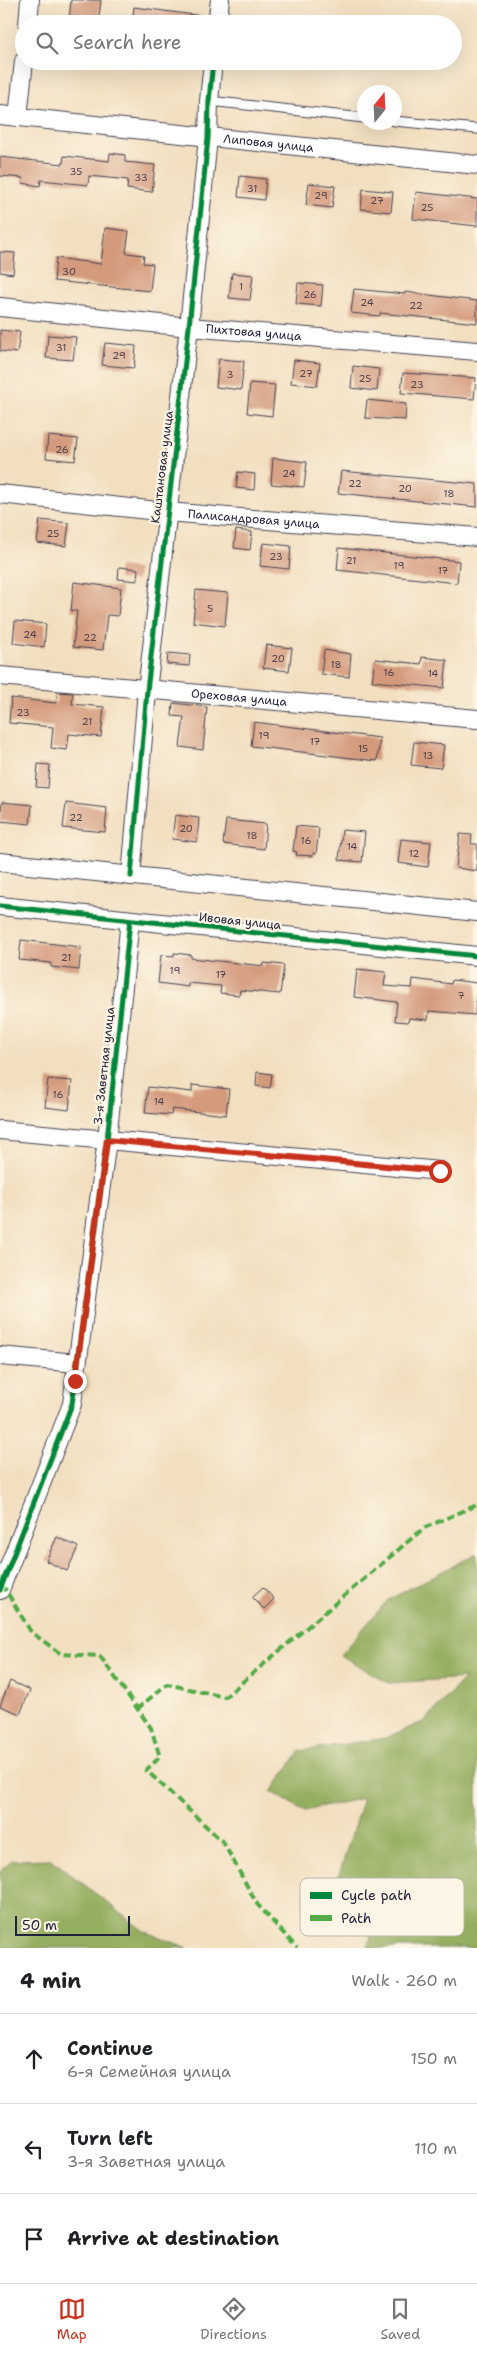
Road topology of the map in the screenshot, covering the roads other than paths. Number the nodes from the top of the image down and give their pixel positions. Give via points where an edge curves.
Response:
1 (30, 0) edge
2 (220, 0) edge
3 (29, 15) edge
4 (219, 15) edge
5 (23, 70) edge
6 (212, 70) edge
7 (209, 101) junction
8 (0, 115) edge
9 (18, 117) junction
10 (357, 117) edge
11 (402, 122) edge
12 (477, 129) edge
13 (208, 138) junction
14 (477, 165) edge
15 (0, 307) edge
16 (189, 327) junction
17 (477, 351) edge
18 (0, 494) edge
19 (167, 512) junction
20 (477, 537) edge
21 (0, 676) edge
22 (147, 691) junction
23 (477, 719) edge
24 (0, 862) edge
25 (130, 876) junction
26 (0, 906) edge
27 (477, 912) edge
28 (130, 920) junction
29 (477, 956) edge
30 (0, 1130) edge
31 (107, 1140) junction
32 (440, 1171) dead end
33 (0, 1356) edge
34 (77, 1363) junction
35 (0, 1590) edge

1 - 3 street
2 - 4 street
5 - 9 street
6 - 7 street, Каштановая улица
7 - 10 lane
7 - 13 street, Каштановая улица
8 - 9 street, Липовая улица
9 - 13 street, Липовая улица
11 - 12 lane
13 - 14 street, Липовая улица
13 - 16 street, Каштановая улица
15 - 16 street, Пихтовая улица
16 - 17 street, Пихтовая улица
16 - 19 street, Каштановая улица
18 - 19 street, Палисандровая улица
19 - 20 street, Палисандровая улица
19 - 22 street, Каштановая улица
21 - 22 street, Ореховая улица
22 - 23 street, Ореховая улица
22 - 25 street, Каштановая улица
24 - 25 street
25 - 27 street
26 - 28 street, Ивовая улица
28 - 29 street, Ивовая улица
28 - 31 street, 3-я Заветная улица
30 - 31 street
31 - 32 street
31 - 34 street, 3-я Заветная улица
33 - 34 street
34 - 35 street, 3-я Заветная улица via 69,1412

